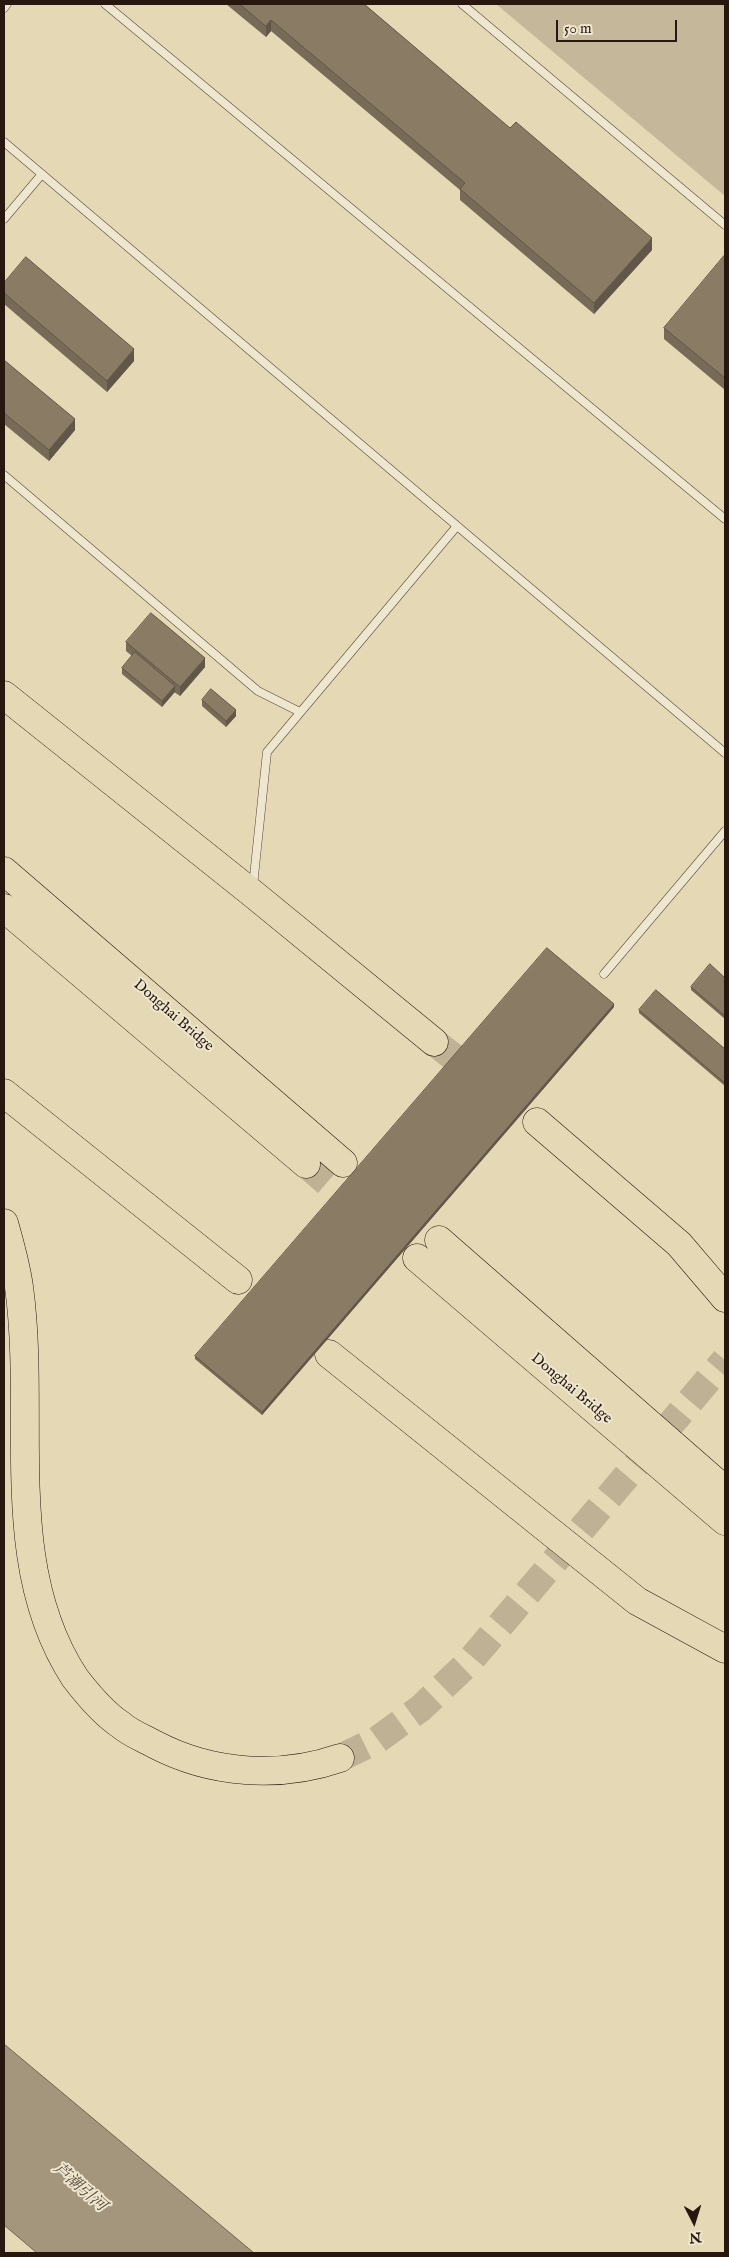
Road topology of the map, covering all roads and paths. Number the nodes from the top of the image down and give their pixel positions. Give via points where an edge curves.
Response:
1 (7, 4) edge
2 (105, 4) edge
3 (462, 4) edge
4 (4, 8) edge
5 (4, 142) edge
6 (42, 174) junction
7 (4, 219) edge
8 (725, 226) edge
9 (4, 475) edge
10 (725, 519) edge
11 (457, 526) junction
12 (4, 694) edge
13 (300, 712) junction
14 (725, 753) edge
15 (725, 831) edge
16 (4, 871) edge
17 (252, 893) junction
18 (4, 908) edge
19 (604, 974) dead end
20 (434, 1042) tunnel mouth
21 (4, 1093) edge
22 (536, 1122) tunnel mouth
23 (343, 1163) dead end
24 (306, 1164) tunnel mouth
25 (4, 1224) edge
26 (439, 1240) dead end
27 (417, 1258) dead end
28 (238, 1280) dead end
29 (725, 1298) edge
30 (329, 1354) dead end
31 (725, 1490) edge
32 (725, 1520) edge
33 (725, 1649) edge
34 (340, 1758) tunnel mouth

1 - 4 lane
2 - 10 lane
3 - 8 lane
5 - 6 lane
6 - 7 lane
6 - 11 lane
9 - 13 lane via 258,691
11 - 13 lane
11 - 14 lane
12 - 17 highway
13 - 17 lane via 267,752
15 - 19 lane
16 - 23 highway, Donghai Bridge
17 - 20 highway
18 - 24 highway, Donghai Bridge
21 - 28 highway
22 - 29 highway via 679,1244
25 - 34 highway via 19,1288 21,1521 28,1576 44,1624 64,1664 88,1695 121,1726 168,1751 205,1764 250,1771 288,1771
26 - 31 highway, Donghai Bridge
27 - 32 highway, Donghai Bridge
30 - 33 highway via 637,1601

